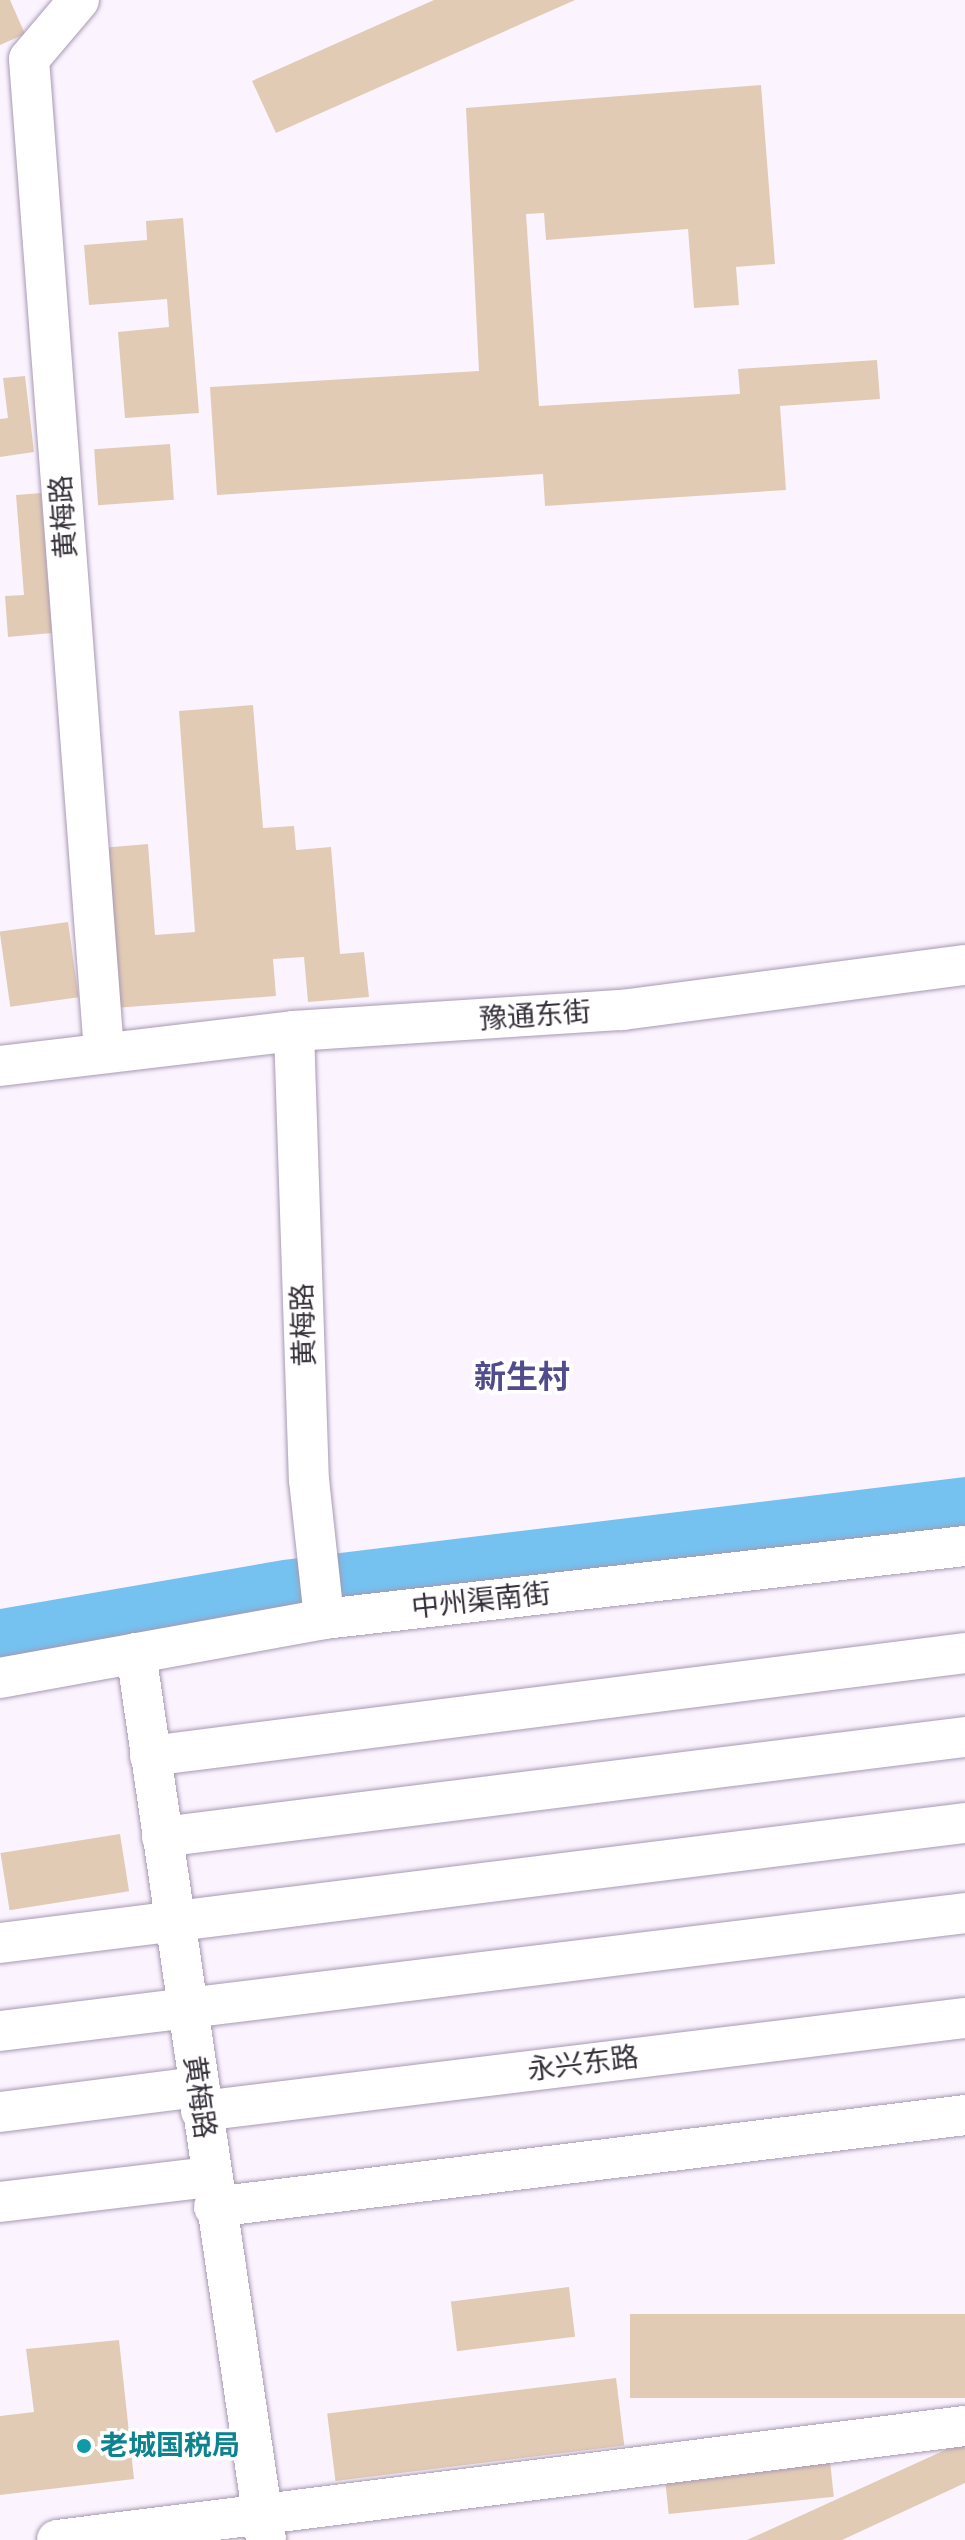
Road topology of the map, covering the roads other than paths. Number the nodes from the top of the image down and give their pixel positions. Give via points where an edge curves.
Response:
1 (79, 0) edge
2 (14, 68) edge
3 (965, 965) edge
4 (294, 1031) junction
5 (104, 1052) junction
6 (0, 1066) edge
7 (965, 1546) edge
8 (324, 1619) junction
9 (136, 1653) junction
10 (965, 1653) edge
11 (0, 1678) edge
12 (965, 1737) edge
13 (150, 1756) junction
14 (965, 1823) edge
15 (162, 1837) junction
16 (965, 1913) edge
17 (174, 1921) junction
18 (0, 1943) edge
19 (186, 2008) junction
20 (965, 2018) edge
21 (0, 2031) edge
22 (199, 2099) junction
23 (0, 2112) edge
24 (965, 2115) edge
25 (212, 2192) junction
26 (0, 2202) edge
27 (965, 2426) edge
28 (262, 2529) edge
29 (57, 2540) edge

1 - 2 street, 黄梅路
2 - 5 street, 黄梅路
3 - 4 street, 豫通东街 via 622,1010
4 - 5 street, 豫通东街
4 - 8 street, 黄梅路 via 309,1480
5 - 6 street, 豫通东街
7 - 8 street, 中州渠南街
8 - 9 street, 中州渠南街
9 - 11 street, 中州渠南街
9 - 13 street, 黄梅路
10 - 13 street
12 - 15 street
13 - 15 street, 黄梅路
14 - 17 street
15 - 17 street, 黄梅路
16 - 19 street
17 - 18 street
17 - 19 street, 黄梅路
19 - 21 street
19 - 22 street, 黄梅路
20 - 22 street, 永兴东路
22 - 23 street, 永兴东路
22 - 25 street, 黄梅路
24 - 25 street
25 - 26 street
25 - 28 street, 黄梅路
27 - 28 street
28 - 29 street

